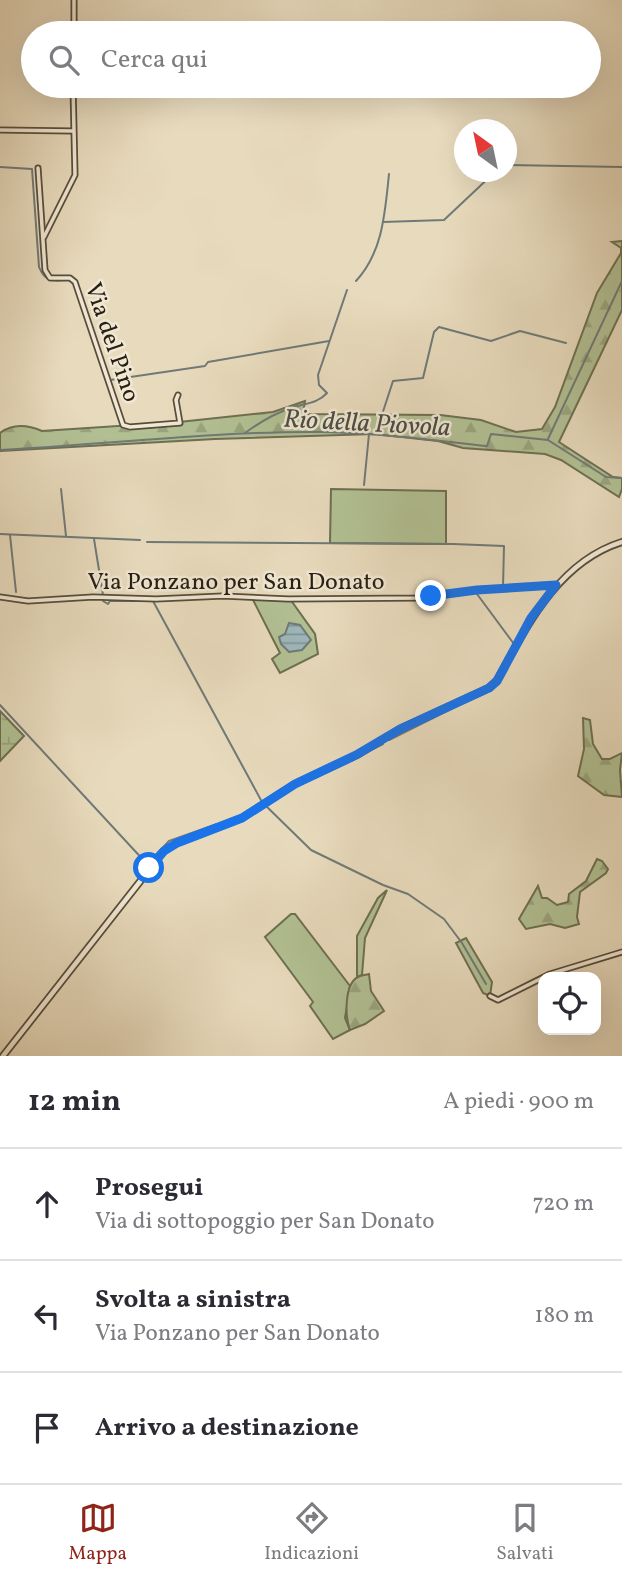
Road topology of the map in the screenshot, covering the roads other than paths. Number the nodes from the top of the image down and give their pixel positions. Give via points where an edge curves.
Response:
1 (74, 0) edge
2 (74, 21) edge
3 (73, 98) edge
4 (0, 130) edge
5 (73, 131) junction
6 (38, 168) dead end
7 (43, 238) junction
8 (177, 395) dead end
9 (622, 542) edge
10 (556, 585) junction
11 (0, 597) edge
12 (622, 952) edge
13 (490, 996) dead end
14 (3, 1056) edge

1 - 2 street
3 - 5 street
4 - 5 street
5 - 7 street via 75,175
6 - 7 street, Via del Pino
7 - 8 street, Via del Pino via 47,274 75,282 123,425 180,423
9 - 10 street via 594,553
10 - 11 street, Via Ponzano per San Donato via 420,598 223,596 28,601
10 - 14 street via 489,688 295,784 242,818 164,851
12 - 13 street via 550,974 498,1000

